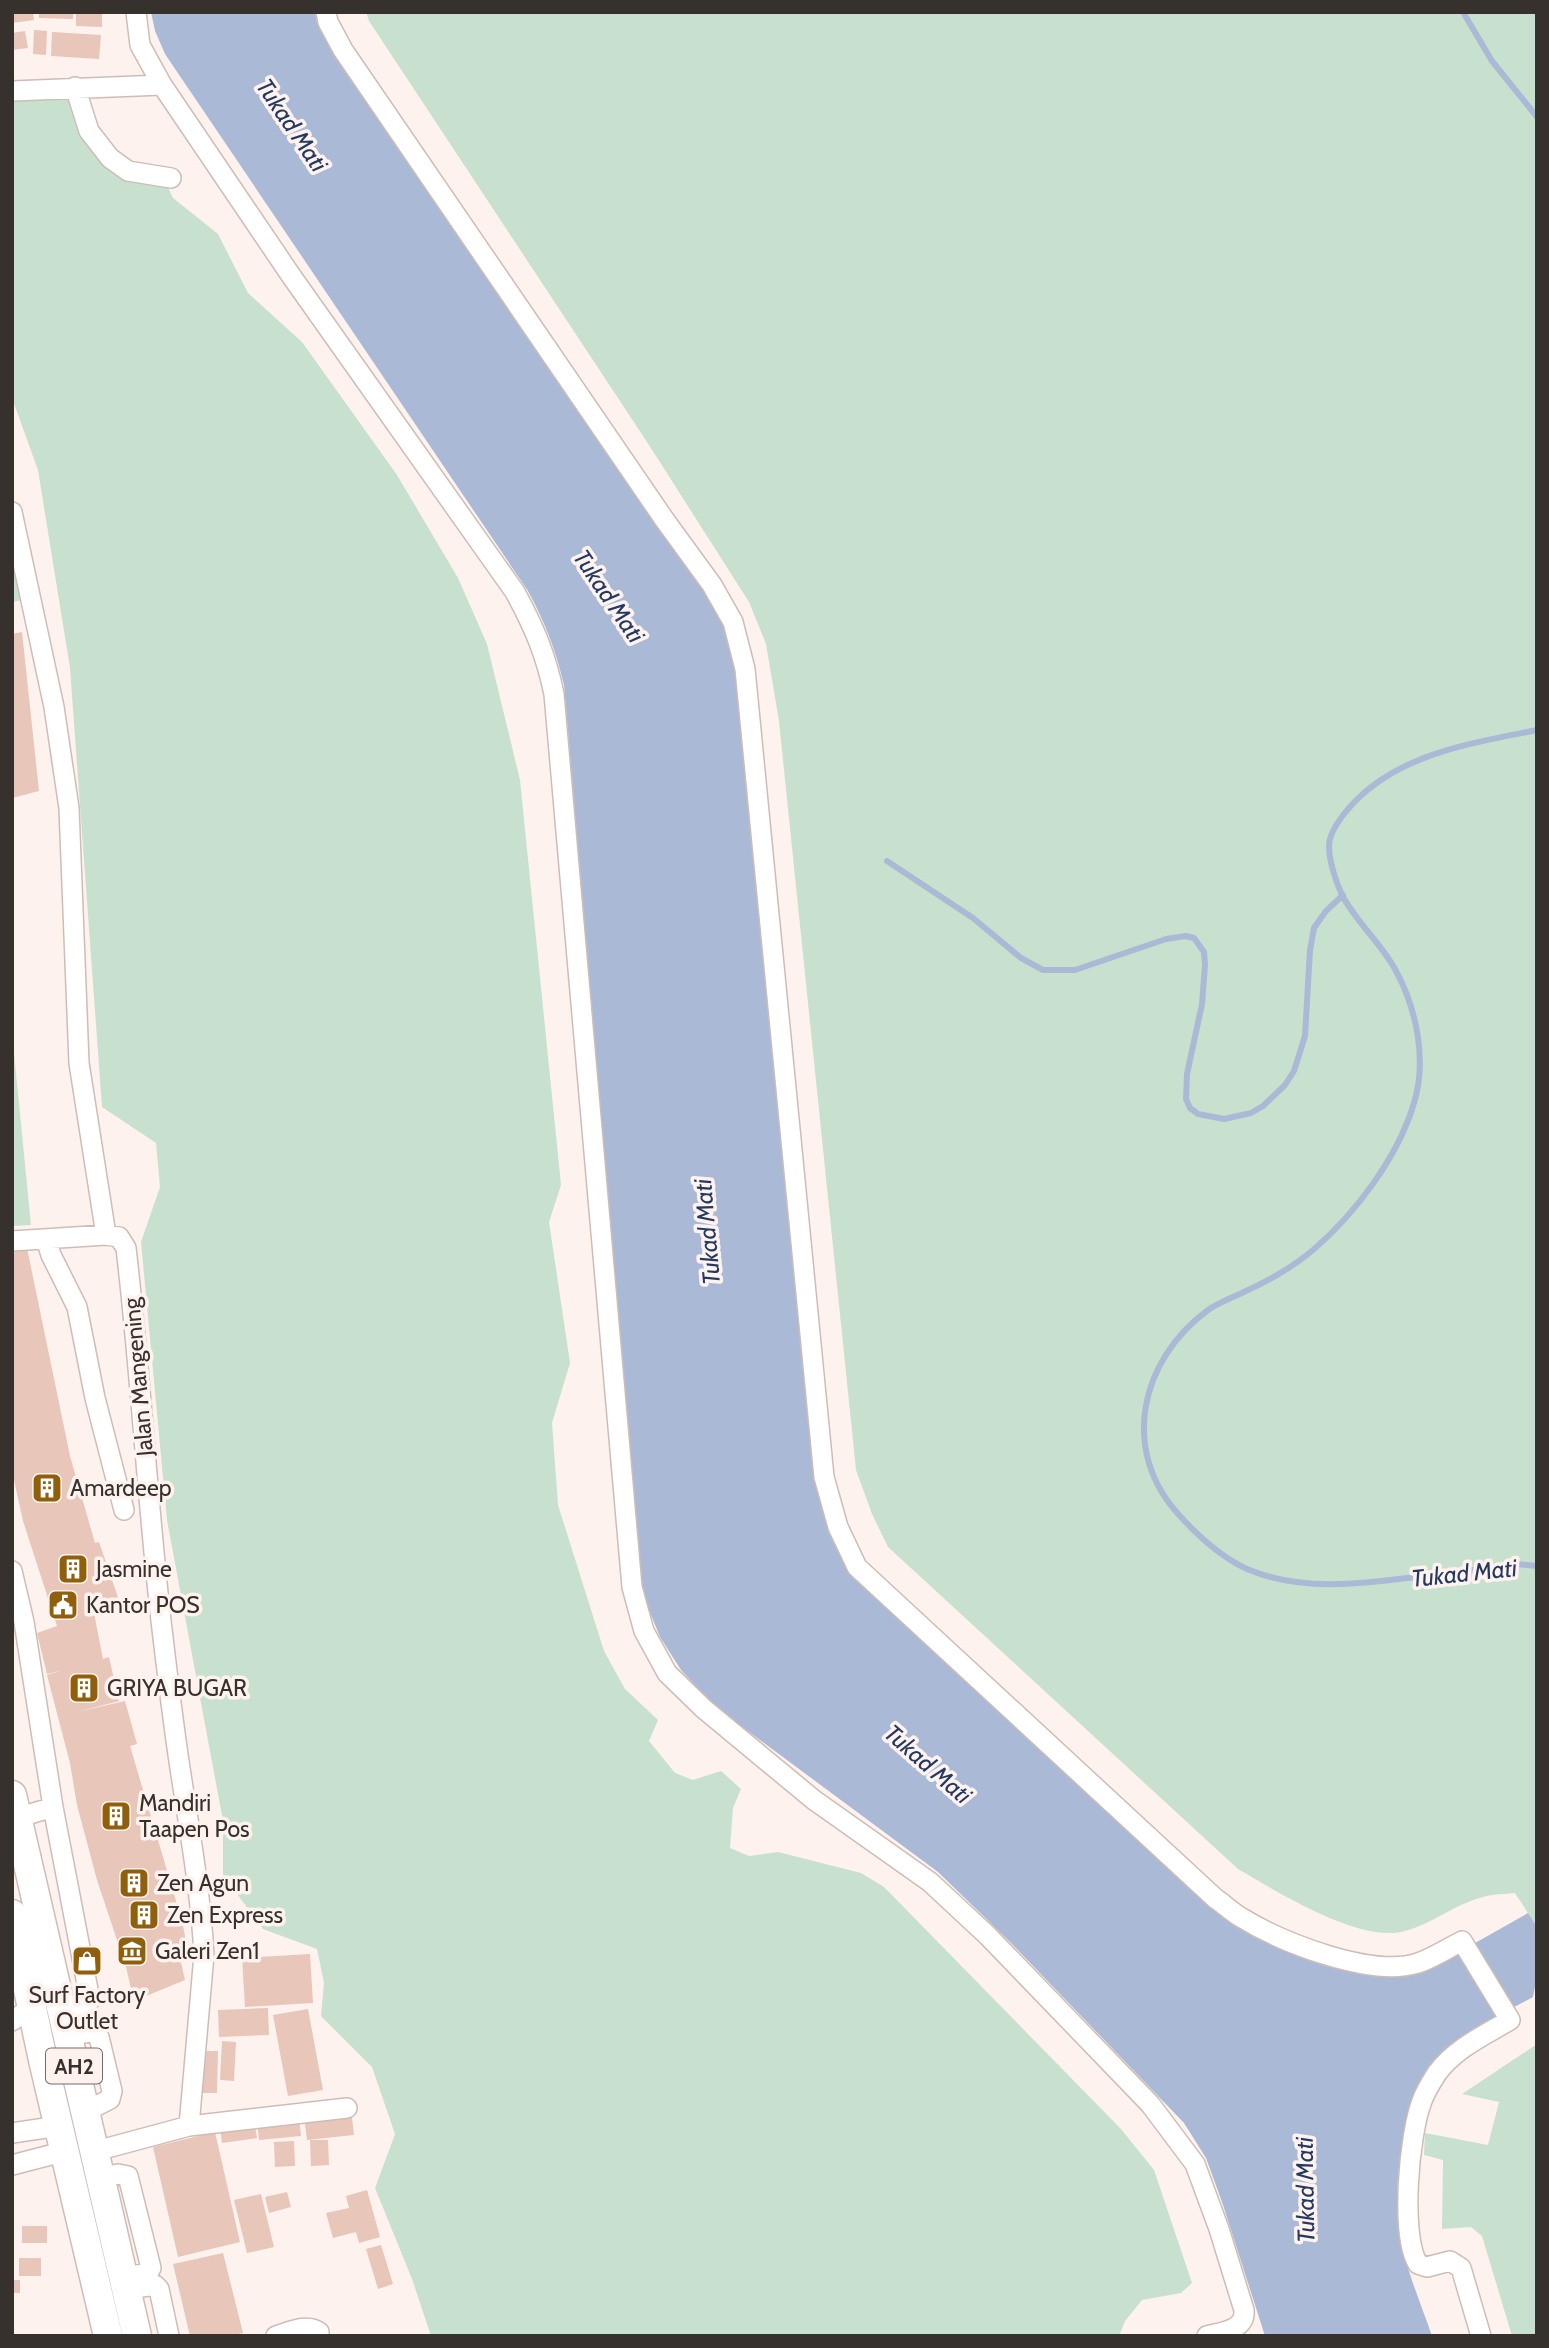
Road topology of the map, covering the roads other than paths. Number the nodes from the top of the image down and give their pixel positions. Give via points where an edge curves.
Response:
1 (136, 12) edge
2 (326, 12) edge
3 (162, 85) junction
4 (75, 87) junction
5 (12, 90) edge
6 (171, 178) dead end
7 (12, 512) edge
8 (106, 1235) junction
9 (46, 1239) junction
10 (12, 1241) edge
11 (124, 1510) dead end
12 (12, 1571) edge
13 (18, 1623) edge
14 (15, 1807) edge
15 (53, 1807) junction
16 (12, 1914) edge
17 (22, 2014) edge
18 (64, 2022) junction
19 (346, 2108) dead end
20 (189, 2126) junction
21 (12, 2133) edge
22 (62, 2138) junction
23 (99, 2164) junction
24 (12, 2165) edge
25 (125, 2283) junction
26 (108, 2336) edge
27 (137, 2336) edge
28 (169, 2336) edge
29 (276, 2336) edge
30 (319, 2336) edge
31 (1207, 2336) edge
32 (1481, 2336) edge

1 - 3 street via 140,45
2 - 32 street via 351,62 712,585 733,622 746,669 824,1477 838,1527 857,1567 1242,1918 1344,1960 1381,1967 1418,1964 1462,1941 1510,2020 1456,2052 1422,2101 1411,2151 1408,2210 1415,2259 1423,2266 1450,2261 1461,2268
3 - 4 street
3 - 31 street via 514,592 547,661 554,694 632,1587 644,1631 667,1673 704,1709 814,1800 930,1882 1158,2114 1195,2164 1244,2311 1242,2324
4 - 5 street
4 - 6 street via 89,131 110,158 128,172
7 - 8 street via 54,707 69,808 79,1063
8 - 9 street
8 - 20 street, Jalan Mangening via 118,1237 126,1248 163,1637 203,1928
9 - 10 street
9 - 11 street via 77,1307
12 - 13 street
13 - 15 street
14 - 15 street
14 - 18 highway, AH2
15 - 18 street via 90,2000
16 - 17 highway, AH2
17 - 22 highway, AH2
18 - 23 highway, AH2
19 - 20 street
20 - 23 street
21 - 22 street
22 - 24 street
22 - 26 highway, AH2
23 - 25 highway, AH2
25 - 27 highway, AH2
25 - 28 street via 159,2289
29 - 30 street via 306,2328 313,2328

